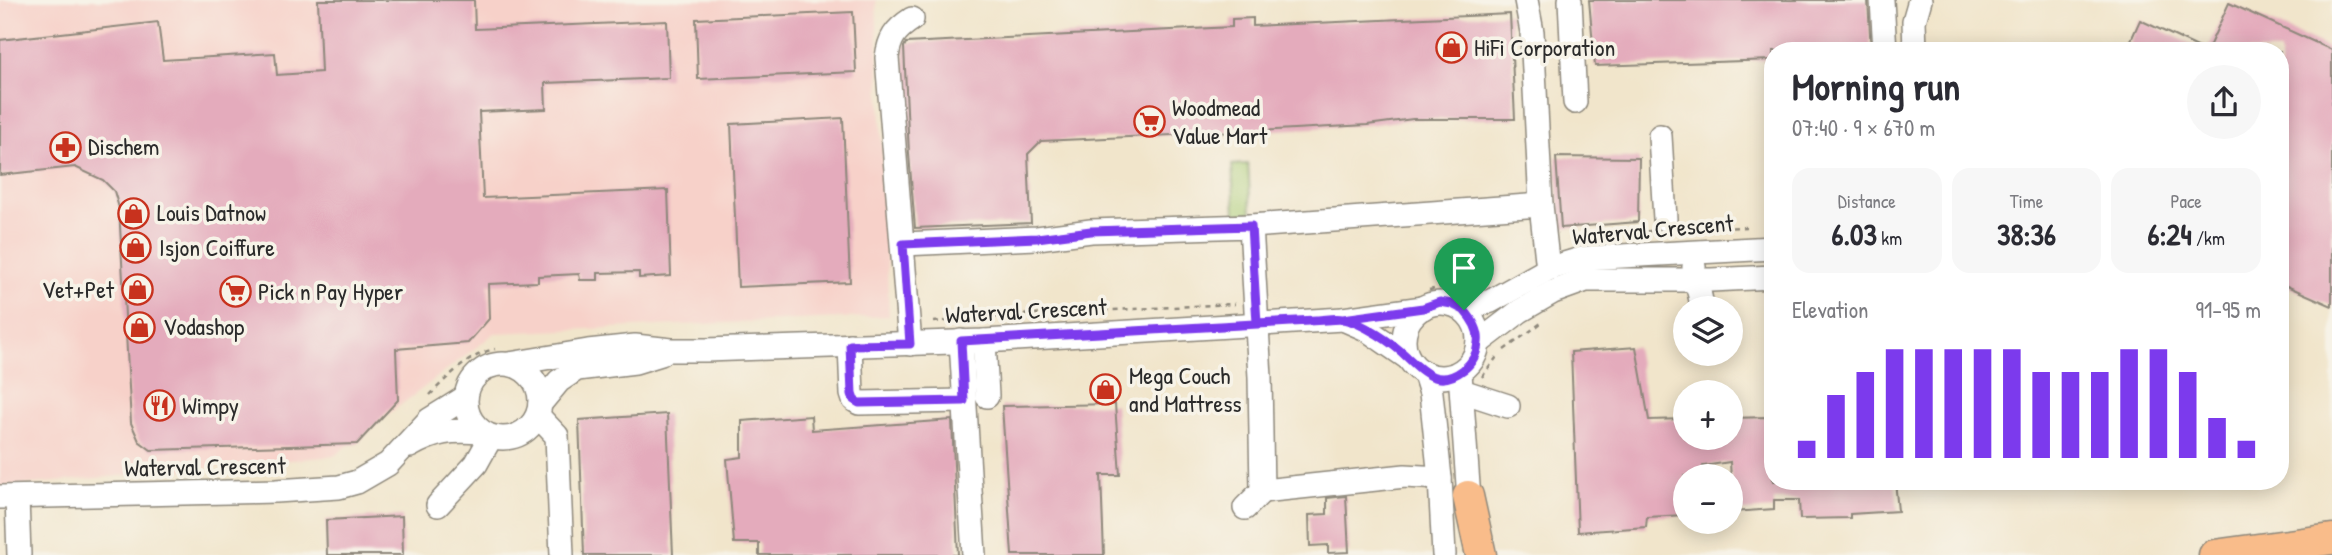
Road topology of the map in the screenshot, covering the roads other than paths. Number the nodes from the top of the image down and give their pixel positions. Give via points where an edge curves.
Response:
1 (1526, 0) edge
2 (1570, 0) edge
3 (1882, 0) edge
4 (1920, 0) edge
5 (912, 19) dead end
6 (1884, 42) edge
7 (1915, 42) edge
8 (1575, 102) dead end
9 (1660, 136) dead end
10 (1541, 205) junction
11 (1665, 219) dead end
12 (1251, 226) junction
13 (903, 244) junction
14 (1764, 248) edge
15 (1702, 250) junction
16 (1548, 269) junction
17 (1764, 279) edge
18 (1702, 291) edge
19 (1423, 308) junction
20 (1464, 310) junction
21 (1343, 319) junction
22 (1257, 323) junction
23 (961, 341) junction
24 (984, 341) junction
25 (1478, 343) junction
26 (910, 344) junction
27 (850, 345) junction
28 (671, 350) junction
29 (1408, 358) junction
30 (509, 364) junction
31 (1425, 374) junction
32 (1466, 386) junction
33 (466, 397) junction
34 (976, 399) junction
35 (1508, 406) dead end
36 (539, 410) junction
37 (486, 434) junction
38 (401, 452) junction
39 (1440, 478) junction
40 (1262, 491) junction
41 (1468, 496) junction
42 (8, 497) edge
43 (438, 505) dead end
44 (1245, 508) dead end
45 (2332, 539) edge
46 (19, 555) edge
47 (562, 555) edge
48 (974, 555) edge
49 (1444, 555) edge
50 (1475, 555) edge
51 (1481, 555) edge
52 (2214, 555) edge

1 - 10 street via 1531,19
2 - 8 street
3 - 6 street
4 - 7 street
5 - 13 street via 891,37 887,58
9 - 11 street
10 - 12 street
10 - 16 street
12 - 13 street
12 - 22 street
13 - 26 street
14 - 15 street, Waterval Crescent
15 - 16 street, Waterval Crescent via 1584,258
15 - 18 street
16 - 20 street, Waterval Crescent
17 - 18 street, Waterval Crescent
18 - 25 street, Waterval Crescent via 1586,280 1520,311
19 - 20 street via 1440,302
19 - 21 street, Waterval Crescent
19 - 29 street via 1404,334
20 - 25 street via 1478,331
21 - 22 street, Waterval Crescent
21 - 29 street, Waterval Crescent via 1366,328
22 - 24 street, Waterval Crescent
22 - 40 street
23 - 24 street, Waterval Crescent
23 - 26 street, Waterval Crescent
23 - 34 street
24 - 34 street
25 - 32 street
26 - 27 street, Waterval Crescent
27 - 28 street, Waterval Crescent
27 - 34 street via 852,394 859,403
28 - 30 street, Waterval Crescent via 635,346
28 - 36 street, Waterval Crescent via 635,362 577,369 559,381
29 - 31 street
30 - 33 street via 478,373
30 - 36 street via 520,367 536,382
31 - 32 street via 1449,377
31 - 39 street
32 - 35 street
32 - 41 street
33 - 37 street via 468,414
33 - 38 street via 418,429
34 - 48 street
36 - 37 street via 523,432 513,437
36 - 47 street via 557,436
37 - 38 street via 443,431
37 - 43 street via 476,464
38 - 42 street, Waterval Crescent via 357,482 316,490
39 - 40 street via 1405,476
39 - 49 street
40 - 44 street
41 - 50 street
41 - 51 main road
42 - 46 street
45 - 52 main road

